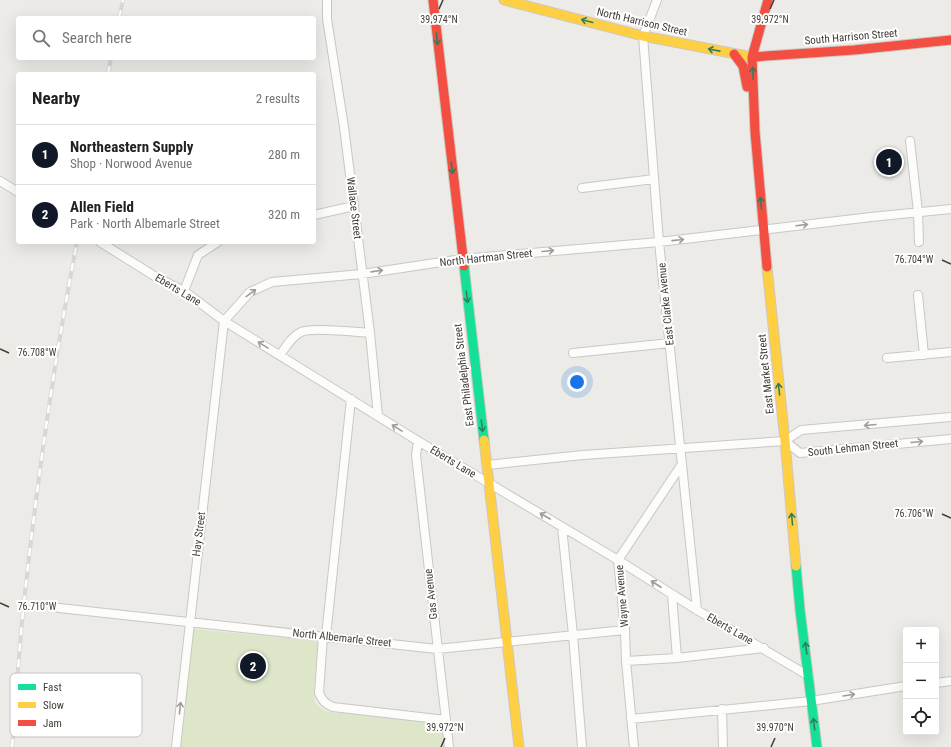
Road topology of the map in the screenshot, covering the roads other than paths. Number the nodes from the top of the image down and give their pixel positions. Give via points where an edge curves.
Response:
1 (327, 0) edge
2 (433, 0) edge
3 (504, 0) edge
4 (657, 0) edge
5 (768, 0) edge
6 (644, 36) junction
7 (951, 40) edge
8 (734, 54) junction
9 (752, 57) junction
10 (755, 132) junction
11 (910, 141) dead end
12 (654, 179) junction
13 (0, 181) edge
14 (582, 188) dead end
15 (16, 191) edge
16 (354, 206) junction
17 (951, 209) edge
18 (918, 212) junction
19 (316, 215) edge
20 (763, 230) junction
21 (659, 242) junction
22 (919, 242) dead end
23 (103, 244) edge
24 (215, 244) edge
25 (462, 259) junction
26 (362, 274) junction
27 (184, 291) junction
28 (918, 295) dead end
29 (224, 321) junction
30 (370, 333) junction
31 (670, 343) junction
32 (951, 352) edge
33 (573, 353) dead end
34 (280, 355) junction
35 (924, 355) junction
36 (887, 358) dead end
37 (351, 399) junction
38 (378, 416) junction
39 (951, 417) edge
40 (951, 439) edge
41 (418, 441) junction
42 (785, 441) junction
43 (681, 449) junction
44 (682, 464) junction
45 (487, 465) junction
46 (489, 484) junction
47 (562, 527) junction
48 (618, 560) junction
49 (672, 595) junction
50 (59, 608) dead end
51 (697, 610) junction
52 (189, 623) junction
53 (625, 630) junction
54 (573, 635) junction
55 (325, 636) junction
56 (507, 642) junction
57 (764, 648) junction
58 (437, 649) junction
59 (677, 658) junction
60 (626, 661) junction
61 (809, 676) junction
62 (951, 681) edge
63 (939, 683) edge
64 (903, 686) edge
65 (811, 701) junction
66 (722, 709) junction
67 (631, 719) junction
68 (446, 720) junction
69 (176, 747) edge
70 (449, 747) edge
71 (520, 747) edge
72 (582, 747) edge
73 (634, 747) edge
74 (723, 747) edge
75 (817, 747) edge

1 - 16 street, Wallace Street via 327,18
2 -> 25 main road, East Philadelphia Street
6 -> 3 main road, North Harrison Street
4 - 6 street, East Clarke Avenue
5 - 9 main road, East Market Street
8 -> 6 main road, North Harrison Street
6 - 12 street, East Clarke Avenue
7 - 9 main road, South Harrison Street
8 - 9 main road, North Harrison Street
8 - 10 main road via 743,66
10 -> 9 main road, East Market Street
20 -> 10 main road, East Market Street
11 - 18 street
12 - 14 street
12 - 21 street, East Clarke Avenue
13 - 15 street
16 - 19 street
16 - 26 street, Wallace Street
17 - 18 street, North Hartman Street
20 -> 18 street, North Hartman Street
18 - 22 street
21 -> 20 street, North Hartman Street
42 -> 20 main road, East Market Street
25 -> 21 street, North Hartman Street
21 - 31 street, East Clarke Avenue
23 - 27 street, Eberts Lane
24 - 27 street via 198,255
26 -> 25 street, North Hartman Street
25 -> 45 main road, East Philadelphia Street
29 -> 26 street, North Hartman Street via 250,292 272,282
26 - 30 street, Wallace Street
27 - 29 street, Eberts Lane
28 - 35 street
34 -> 29 street, Eberts Lane
29 - 52 street, Hay Street
30 - 34 street via 302,331
30 - 38 street, Wallace Street
31 - 33 street
31 - 43 street, East Clarke Avenue
32 - 35 street
34 - 37 street, Eberts Lane
35 - 36 street
37 - 38 street, Eberts Lane
37 - 55 street
41 -> 38 street, Eberts Lane
39 -> 42 street, South Lehman Street via 801,430
42 -> 40 street, South Lehman Street via 800,453
41 - 46 street, Eberts Lane
41 - 58 street, Gas Avenue via 416,455
42 - 43 street
61 -> 42 main road, East Market Street via 800,610
43 - 44 street, East Clarke Avenue
43 - 45 street via 582,455
44 - 48 street, Wayne Avenue
44 - 51 street, East Clarke Avenue
45 - 46 main road, East Philadelphia Street
47 -> 46 street, Eberts Lane
46 - 56 main road, East Philadelphia Street
47 - 48 street, Eberts Lane
47 - 54 street
49 -> 48 street, Eberts Lane
48 - 53 street, Wayne Avenue
49 - 51 street, Eberts Lane
49 - 59 street
50 - 52 street, North Albemarle Street
51 - 57 street, Eberts Lane
52 - 55 street, North Albemarle Street
69 -> 52 street, Hay Street
53 - 54 street, North Albemarle Street
53 - 60 street, Wayne Avenue
54 - 56 street, North Albemarle Street
54 - 72 street
55 - 58 street, North Albemarle Street
55 - 68 street via 319,693 327,705
56 - 58 street, North Albemarle Street
56 - 71 main road, East Philadelphia Street
57 - 59 street
57 - 61 street, Eberts Lane
58 - 68 street, Gas Avenue
59 - 60 street
60 - 67 street, Wayne Avenue
61 - 65 main road, East Market Street
62 - 63 street
65 -> 64 street
65 - 66 street
75 -> 65 main road, East Market Street
66 - 67 street
66 - 74 street
67 - 73 street, Wayne Avenue
68 - 70 street, Gas Avenue

